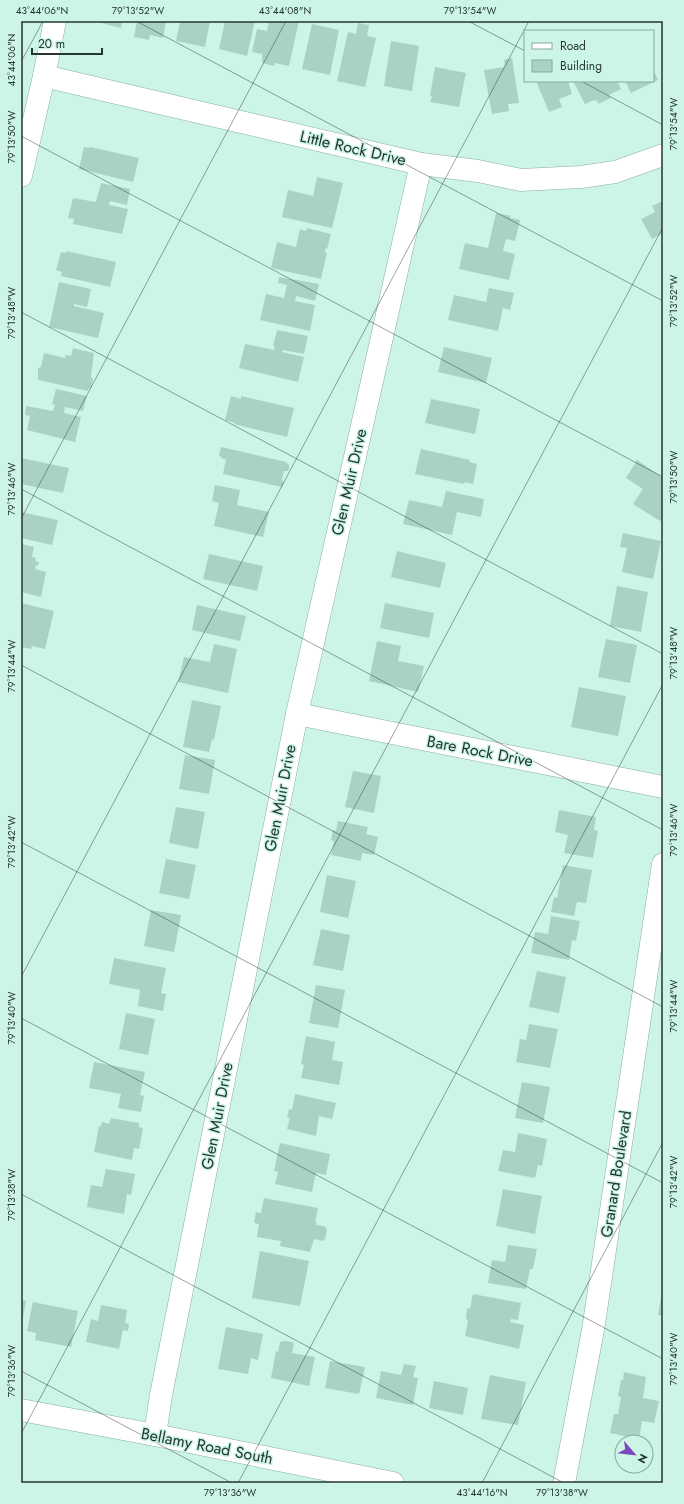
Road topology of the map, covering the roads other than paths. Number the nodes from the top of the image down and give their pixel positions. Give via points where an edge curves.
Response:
1 (55, 21) edge
2 (44, 76) junction
3 (663, 155) edge
4 (421, 164) junction
5 (21, 176) edge
6 (297, 714) junction
7 (663, 788) edge
8 (663, 864) edge
9 (21, 1410) edge
10 (155, 1435) junction
11 (393, 1483) edge
12 (564, 1483) edge

1 - 2 street
2 - 4 street, Little Rock Drive
2 - 5 street
3 - 4 street, Little Rock Drive via 615,172 581,177 520,180 478,171
4 - 6 street, Glen Muir Drive
6 - 7 street, Bare Rock Drive
6 - 10 street, Glen Muir Drive
8 - 12 street, Granard Boulevard via 593,1330
9 - 10 street, Bellamy Road South
10 - 11 street, Bellamy Road South

